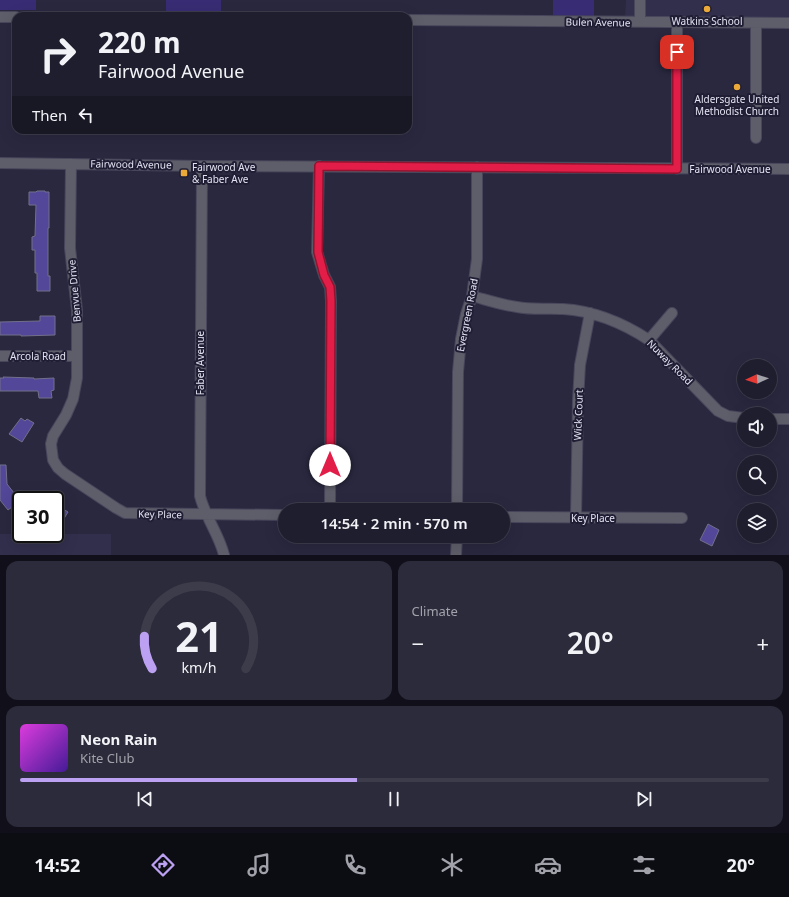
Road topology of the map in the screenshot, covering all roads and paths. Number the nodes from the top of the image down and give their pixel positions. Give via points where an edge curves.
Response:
1 (640, 0) edge
2 (0, 17) edge
3 (12, 17) edge
4 (412, 20) edge
5 (640, 22) junction
6 (678, 22) junction
7 (756, 23) junction
8 (789, 23) edge
9 (756, 138) dead end
10 (0, 163) edge
11 (71, 164) junction
12 (202, 166) junction
13 (319, 166) junction
14 (477, 167) junction
15 (677, 169) junction
16 (789, 169) edge
17 (472, 296) junction
18 (590, 313) junction
19 (672, 313) dead end
20 (649, 340) junction
21 (0, 356) edge
22 (76, 356) junction
23 (737, 417) edge
24 (777, 418) edge
25 (789, 419) edge
26 (53, 460) joint
27 (330, 503) edge
28 (457, 503) edge
29 (206, 514) junction
30 (278, 515) edge
31 (510, 517) edge
32 (576, 518) junction
33 (682, 518) dead end
34 (457, 543) edge
35 (224, 555) edge
36 (456, 555) edge

1 - 5 street
2 - 3 street
4 - 5 street, Bulen Avenue
5 - 6 street, Bulen Avenue
6 - 7 street, Bulen Avenue
6 - 15 street
7 - 8 street, Bulen Avenue
7 - 9 street
10 - 11 street, Fairwood Avenue
11 - 12 street, Fairwood Avenue
11 - 22 street, Benvue Drive via 70,248 77,310
12 - 13 street, Fairwood Avenue
12 - 29 street, Faber Avenue via 200,496
13 - 14 street, Fairwood Avenue
13 - 27 street via 318,252 330,287 331,301
14 - 15 street, Fairwood Avenue
14 - 17 street, Evergreen Road via 477,260
15 - 16 street, Fairwood Avenue
17 - 18 street, Nuway Road via 517,308 563,309
17 - 28 street, Evergreen Road via 460,339
18 - 20 street, Nuway Road via 618,322
18 - 32 street, Wick Court via 580,365
19 - 20 street
20 - 23 street, Nuway Road via 718,411
21 - 22 street, Arcola Road
22 - 26 street, Benvue Drive via 77,378 73,399 53,436
24 - 25 street
26 - 29 street, Key Place via 65,474 125,513
29 - 30 street, Key Place
29 - 35 street, Faber Avenue
31 - 32 street, Key Place
32 - 33 street, Key Place
34 - 36 street

